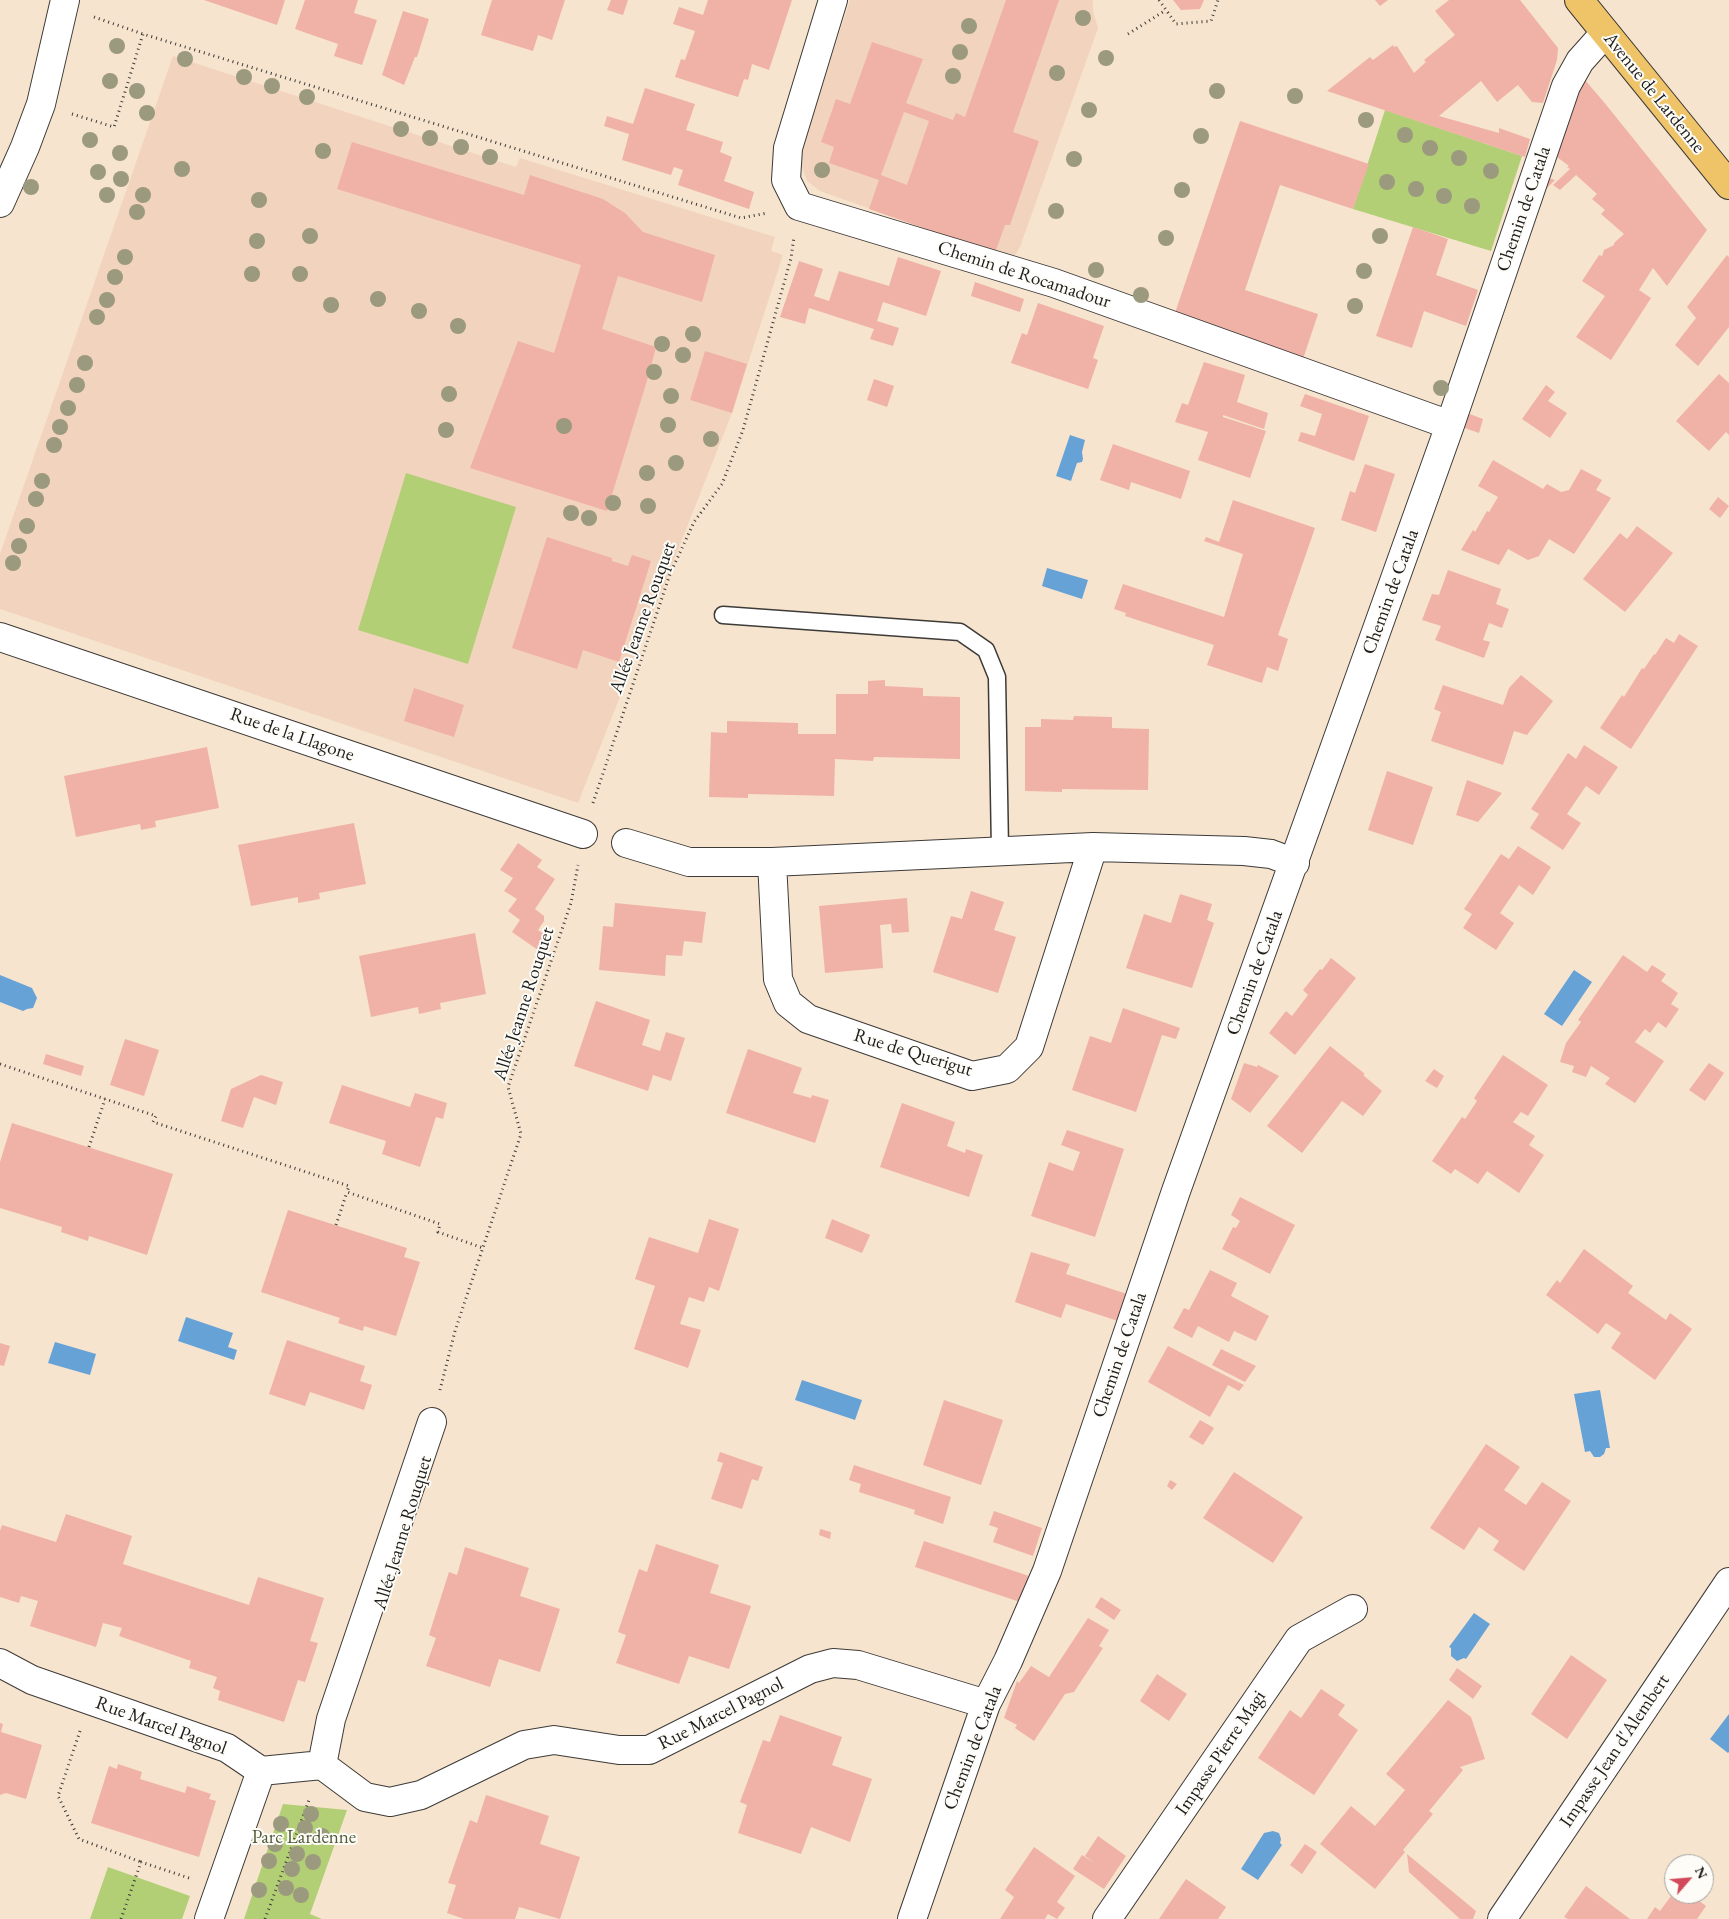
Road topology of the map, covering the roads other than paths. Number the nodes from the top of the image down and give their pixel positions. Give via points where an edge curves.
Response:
1 (833, 0) edge
2 (1579, 0) edge
3 (64, 3) edge
4 (1605, 33) junction
5 (1729, 185) edge
6 (0, 203) edge
7 (1450, 425) junction
8 (723, 615) dead end
9 (0, 637) edge
10 (583, 834) road end
11 (626, 843) dead end
12 (1093, 847) junction
13 (1000, 850) junction
14 (772, 862) junction
15 (1295, 863) junction
16 (432, 1422) road end
17 (1729, 1582) edge
18 (1353, 1609) dead end
19 (0, 1663) edge
20 (986, 1704) junction
21 (322, 1765) junction
22 (260, 1771) junction
23 (209, 1919) edge
24 (912, 1919) edge
25 (1107, 1919) edge
26 (1502, 1919) edge

1 - 7 street, Chemin de Rocamadour via 788,148 786,180 798,206 1054,283
2 - 4 main road, Avenue de Lardenne
3 - 6 street via 41,104
4 - 5 main road, Avenue de Lardenne
4 - 7 street, Chemin de Catala via 1580,61 1566,86
7 - 15 street, Chemin de Catala
8 - 13 lane via 960,632 986,650 997,677
9 - 10 street, Rue de la Llagone
11 - 14 street via 689,862
12 - 13 street
12 - 14 street, Rue de Querigut via 1029,1048 1007,1069 972,1076 808,1019 788,1003 778,980
12 - 15 street via 1244,851 1272,854
13 - 14 street
15 - 20 street, Chemin de Catala via 1176,1191 1047,1571
16 - 21 street via 332,1719
17 - 26 street, Impasse Jean d'Alembert
18 - 25 street, Impasse Pierre Magi via 1299,1639
19 - 22 street, Rue Marcel Pagnol via 32,1680 227,1748
20 - 21 street, Rue Marcel Pagnol via 858,1665 833,1663 810,1669 650,1750 619,1750 554,1740 524,1745 421,1795 390,1802 366,1798
20 - 24 street, Chemin de Catala
21 - 22 street
22 - 23 street

